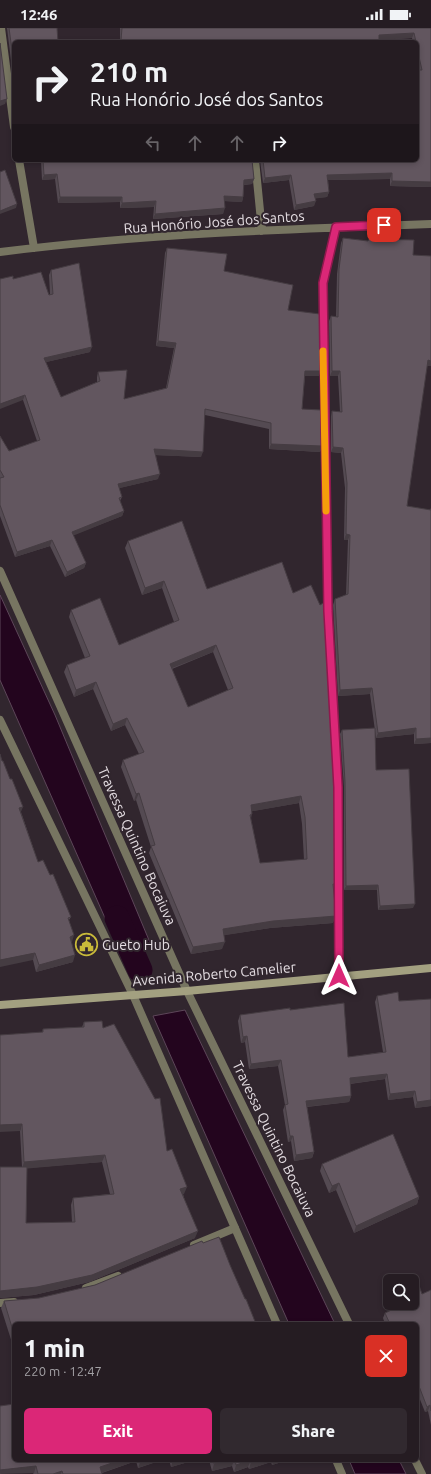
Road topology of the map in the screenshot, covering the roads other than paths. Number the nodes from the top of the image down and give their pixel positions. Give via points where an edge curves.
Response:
1 (1, 28) edge
2 (12, 112) edge
3 (19, 162) edge
4 (255, 162) edge
5 (431, 224) edge
6 (336, 227) junction
7 (262, 231) junction
8 (34, 248) junction
9 (0, 252) edge
10 (0, 571) edge
11 (0, 720) edge
12 (431, 968) edge
13 (339, 976) junction
14 (187, 991) junction
15 (132, 995) junction
16 (0, 1006) edge
17 (235, 1228) junction
18 (185, 1249) edge
19 (128, 1272) edge
20 (77, 1290) edge
21 (21, 1301) edge
22 (0, 1303) edge
23 (276, 1322) edge
24 (348, 1322) edge
25 (337, 1462) edge
26 (416, 1462) edge
27 (342, 1474) edge
28 (422, 1474) edge

1 - 2 street
3 - 8 street
4 - 7 street
5 - 6 street, Rua Honório José dos Santos
6 - 7 street, Rua Honório José dos Santos
6 - 13 street via 323,291 328,611 338,787
7 - 8 street, Rua Honório José dos Santos
8 - 9 street, Rua Honório José dos Santos
10 - 14 street, Travessa Quintino Bocaiuva
11 - 15 street
12 - 13 main road, Avenida Roberto Camelier
13 - 14 main road, Avenida Roberto Camelier
14 - 15 main road, Avenida Roberto Camelier
14 - 24 street, Travessa Quintino Bocaiuva
15 - 16 main road, Avenida Roberto Camelier
15 - 17 street
17 - 18 street
17 - 23 street
19 - 20 street
21 - 22 street
25 - 27 street
26 - 28 street

